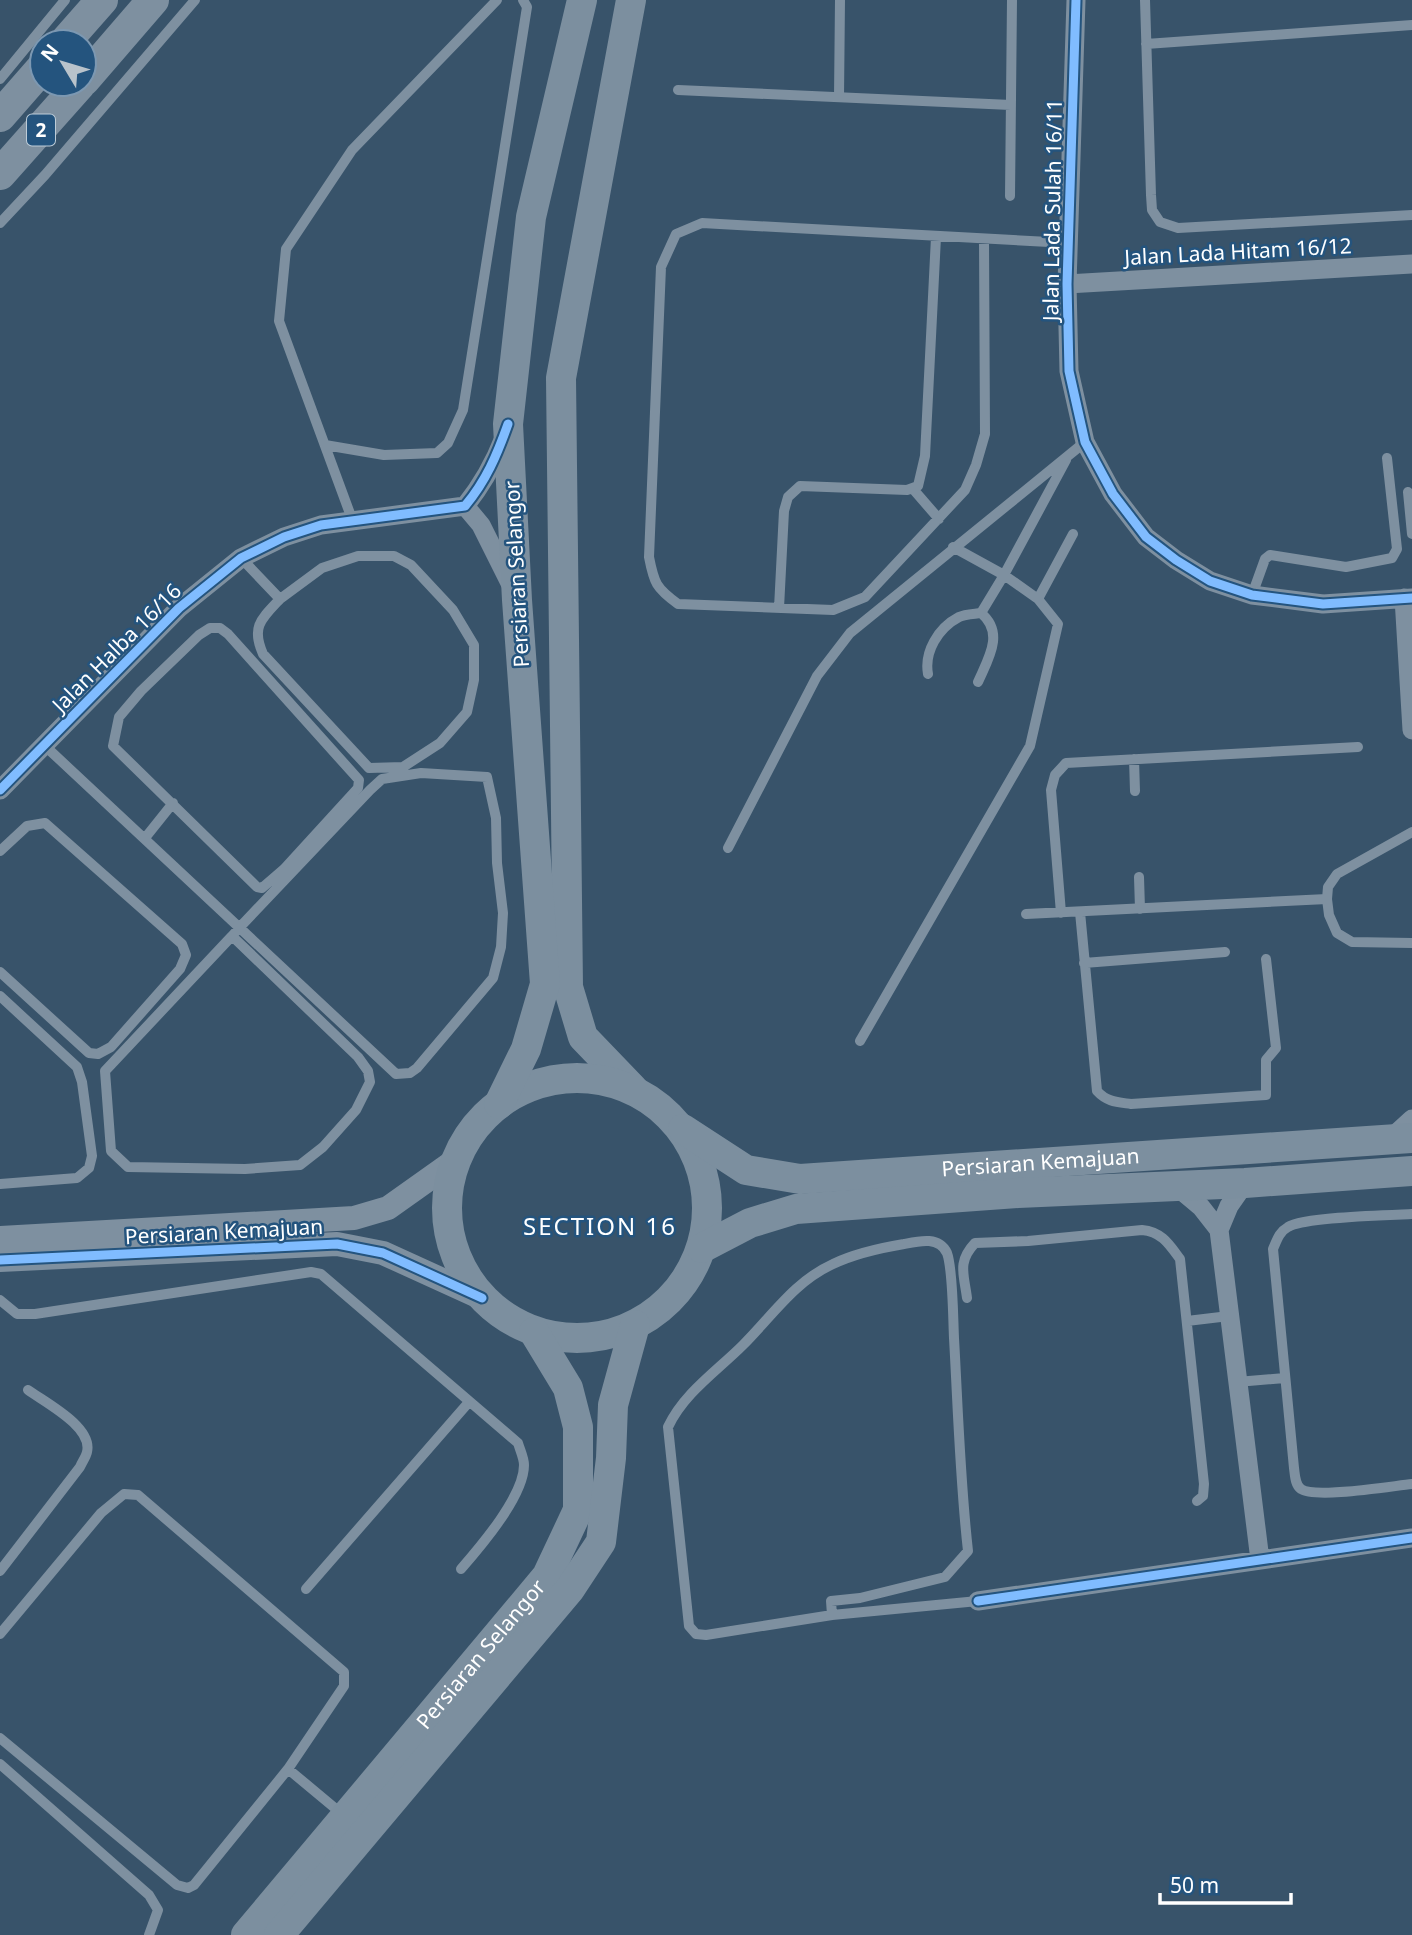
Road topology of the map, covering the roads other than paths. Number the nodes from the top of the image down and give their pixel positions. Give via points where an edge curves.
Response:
1 (65, 0) edge
2 (102, 0) edge
3 (153, 0) edge
4 (195, 0) edge
5 (497, 0) edge
6 (523, 0) edge
7 (582, 0) edge
8 (631, 0) edge
9 (839, 0) edge
10 (1012, 0) edge
11 (1076, 0) edge
12 (1144, 0) edge
13 (1412, 25) edge
14 (77, 28) edge
15 (1146, 44) junction
16 (98, 64) edge
17 (0, 79) edge
18 (28, 84) edge
19 (678, 90) dead end
20 (839, 97) junction
21 (68, 98) edge
22 (1011, 105) junction
23 (0, 116) edge
24 (0, 174) edge
25 (1010, 196) dead end
26 (1412, 215) edge
27 (0, 223) edge
28 (936, 237) junction
29 (984, 240) junction
30 (1068, 243) junction
31 (1412, 264) edge
32 (1067, 284) junction
33 (508, 424) junction
34 (1085, 442) junction
35 (325, 446) junction
36 (1069, 455) junction
37 (1387, 458) dead end
38 (913, 489) junction
39 (1408, 492) dead end
40 (465, 506) junction
41 (352, 519) junction
42 (939, 519) junction
43 (1073, 534) dead end
44 (1412, 534) edge
45 (953, 547) junction
46 (240, 558) junction
47 (1004, 575) junction
48 (1252, 596) junction
49 (1408, 598) edge
50 (280, 599) junction
51 (1038, 599) junction
52 (517, 600) junction
53 (779, 608) junction
54 (981, 613) junction
55 (928, 674) dead end
56 (978, 682) dead end
57 (1412, 730) edge
58 (44, 746) junction
59 (1358, 747) dead end
60 (1134, 759) junction
61 (0, 790) edge
62 (1135, 791) dead end
63 (173, 803) junction
64 (1412, 832) edge
65 (145, 838) junction
66 (728, 848) dead end
67 (0, 851) edge
68 (1139, 877) dead end
69 (1327, 899) junction
70 (1140, 909) junction
71 (1080, 912) junction
72 (1062, 913) junction
73 (1026, 915) dead end
74 (240, 927) junction
75 (232, 936) junction
76 (1412, 943) edge
77 (1225, 952) dead end
78 (1266, 959) dead end
79 (1084, 963) junction
80 (0, 972) edge
81 (0, 996) edge
82 (860, 1041) dead end
83 (634, 1089) junction
84 (499, 1104) junction
85 (1412, 1119) edge
86 (682, 1129) junction
87 (1401, 1139) edge
88 (457, 1159) junction
89 (1412, 1171) edge
90 (1245, 1183) junction
91 (0, 1184) edge
92 (1176, 1186) junction
93 (1412, 1214) edge
94 (1219, 1230) junction
95 (0, 1238) edge
96 (702, 1248) junction
97 (0, 1260) edge
98 (482, 1298) junction
99 (967, 1298) dead end
100 (0, 1300) edge
101 (1229, 1316) junction
102 (1186, 1321) junction
103 (635, 1325) junction
104 (534, 1332) junction
105 (1285, 1378) junction
106 (1237, 1382) junction
107 (28, 1391) dead end
108 (469, 1402) junction
109 (1412, 1484) edge
110 (1197, 1501) dead end
111 (1412, 1538) edge
112 (1260, 1560) junction
113 (461, 1569) dead end
114 (0, 1571) edge
115 (306, 1589) dead end
116 (978, 1601) joint
117 (832, 1615) junction
118 (0, 1634) edge
119 (0, 1738) edge
120 (0, 1764) edge
121 (288, 1769) junction
122 (345, 1817) junction
123 (149, 1935) edge
124 (246, 1935) edge
125 (279, 1935) edge

1 - 17 lane
2 - 14 highway
3 - 16 highway
4 - 27 lane
5 - 35 lane via 352,150 286,249 279,321
6 - 35 lane via 527,7 463,410 448,443 437,453 384,455
7 - 33 main road, Persiaran Selangor via 531,217
8 - 83 main road, Persiaran Selangor via 561,391 568,987 583,1037
9 - 20 lane
10 - 22 lane
11 - 30 street, Jalan Lada Sulah 16/11
12 - 15 lane
13 - 15 lane
15 - 26 lane via 1152,210 1160,222 1178,228
18 - 23 highway, 2
19 - 20 lane
20 - 22 lane
21 - 24 highway, 2
22 - 25 lane
28 - 29 lane
28 - 38 lane via 925,456 918,486
28 - 53 lane via 702,223 676,234 670,244 661,267 649,557 654,582 678,604
29 - 30 lane
29 - 42 lane via 985,434 965,490
30 - 32 street, Jalan Lada Sulah 16/11
31 - 32 street, Jalan Lada Hitam 16/12
32 - 34 street, Jalan Lada Sulah 16/11 via 1069,371
33 - 40 street via 495,461
33 - 52 main road, Persiaran Selangor
34 - 36 lane
34 - 48 street, Jalan Lada Sulah 16/11 via 1113,494 1146,537 1210,581
35 - 41 lane
36 - 45 lane
36 - 47 lane
37 - 48 lane via 1397,549 1392,558 1346,567 1270,555
38 - 42 lane
38 - 53 lane via 800,486 788,497 784,511
39 - 44 lane
40 - 41 street, Jalan Halba 16/16
40 - 52 street via 496,552
41 - 46 street, Jalan Halba 16/16 via 284,537
42 - 53 lane via 865,597 833,610
43 - 51 lane
45 - 47 lane
45 - 66 lane via 850,633 817,676
46 - 50 lane
46 - 58 street, Jalan Halba 16/16 via 179,608
47 - 51 lane
47 - 54 lane
48 - 49 street, Jalan Lada Sulah 16/11 via 1323,604
49 - 57 street
50 - 50 lane via 322,568 359,556 394,556 411,565 453,610 474,645 474,680 467,712 440,743 403,767 369,768 263,654 256,639 261,618
51 - 82 lane via 1058,624 1030,746
52 - 84 main road, Persiaran Selangor via 545,984 526,1049
54 - 55 lane via 960,616 944,629 925,660
54 - 56 lane via 989,619 995,642
58 - 61 street, Jalan Halba 16/16
58 - 65 lane
59 - 60 lane
60 - 62 lane
60 - 72 lane via 1066,763 1055,775 1051,790
63 - 63 lane via 120,755 113,746 114,734 119,717 141,691 211,628 228,634 359,780 358,788 262,888
63 - 65 lane
64 - 69 lane via 1337,874 1328,887
65 - 74 lane
67 - 80 lane via 27,826 45,823 182,944 186,955 180,969 111,1048 98,1054 89,1053
68 - 70 lane
69 - 70 lane
69 - 76 lane via 1337,933 1352,942
70 - 71 lane
71 - 72 lane
71 - 79 lane
72 - 73 lane
74 - 74 lane via 396,1074 410,1073 493,978 503,913 496,818 487,777 421,773 382,779
74 - 75 lane
75 - 75 lane via 358,1057 370,1082 356,1110 300,1165 128,1167 111,1151 105,1071
77 - 79 lane
78 - 79 lane via 1276,1048 1266,1060 1266,1095 1131,1104 1110,1102 1097,1091
81 - 91 lane via 77,1067 92,1156 89,1168 77,1178
83 - 84 main road via 600,1079 565,1078 530,1087
83 - 86 main road via 660,1106
84 - 88 main road via 474,1128
85 - 87 street
86 - 87 main road, Persiaran Kemajuan via 746,1170 800,1179
86 - 96 main road via 702,1166 708,1207
88 - 95 street, Persiaran Kemajuan via 388,1208 354,1218
88 - 98 main road via 447,1195 449,1232 461,1267
89 - 90 main road, Persiaran Kemajuan
90 - 92 main road, Persiaran Kemajuan
90 - 94 street
92 - 94 street
92 - 96 main road, Persiaran Kemajuan via 796,1209 750,1223
93 - 105 lane via 1310,1221 1289,1226 1279,1235 1273,1249
94 - 101 street
96 - 103 main road via 687,1279 664,1306
97 - 98 street, Persiaran Kemajuan via 337,1244 383,1253
98 - 104 main road via 506,1318
99 - 102 lane via 962,1263 975,1243 1154,1231 1180,1259
100 - 108 lane via 17,1314 35,1314 321,1274
101 - 102 lane
101 - 106 street
102 - 110 lane via 1204,1484 1203,1496
103 - 104 main road via 602,1336 568,1339
103 - 125 main road, Persiaran Selangor via 613,1405 601,1542 562,1599
104 - 122 main road, Persiaran Selangor via 568,1388 578,1427 578,1510 547,1576
105 - 106 lane
105 - 109 lane via 1299,1487 1320,1493
106 - 112 street
107 - 114 lane via 71,1420 85,1435 88,1450 80,1467
108 - 113 lane via 518,1443 524,1465 519,1486 496,1526
108 - 115 lane
111 - 112 street
112 - 116 street
116 - 117 lane
117 - 117 lane via 706,1635 696,1634 689,1626 668,1427 697,1388 798,1285 831,1264 864,1252 925,1240 940,1244 947,1254 952,1299 968,1551 945,1577 831,1601
118 - 121 lane via 101,1513 124,1494 138,1495 344,1672 344,1686
119 - 121 lane via 177,1885 188,1888
120 - 123 lane via 149,1895 158,1910
121 - 122 lane
122 - 124 main road, Persiaran Selangor

